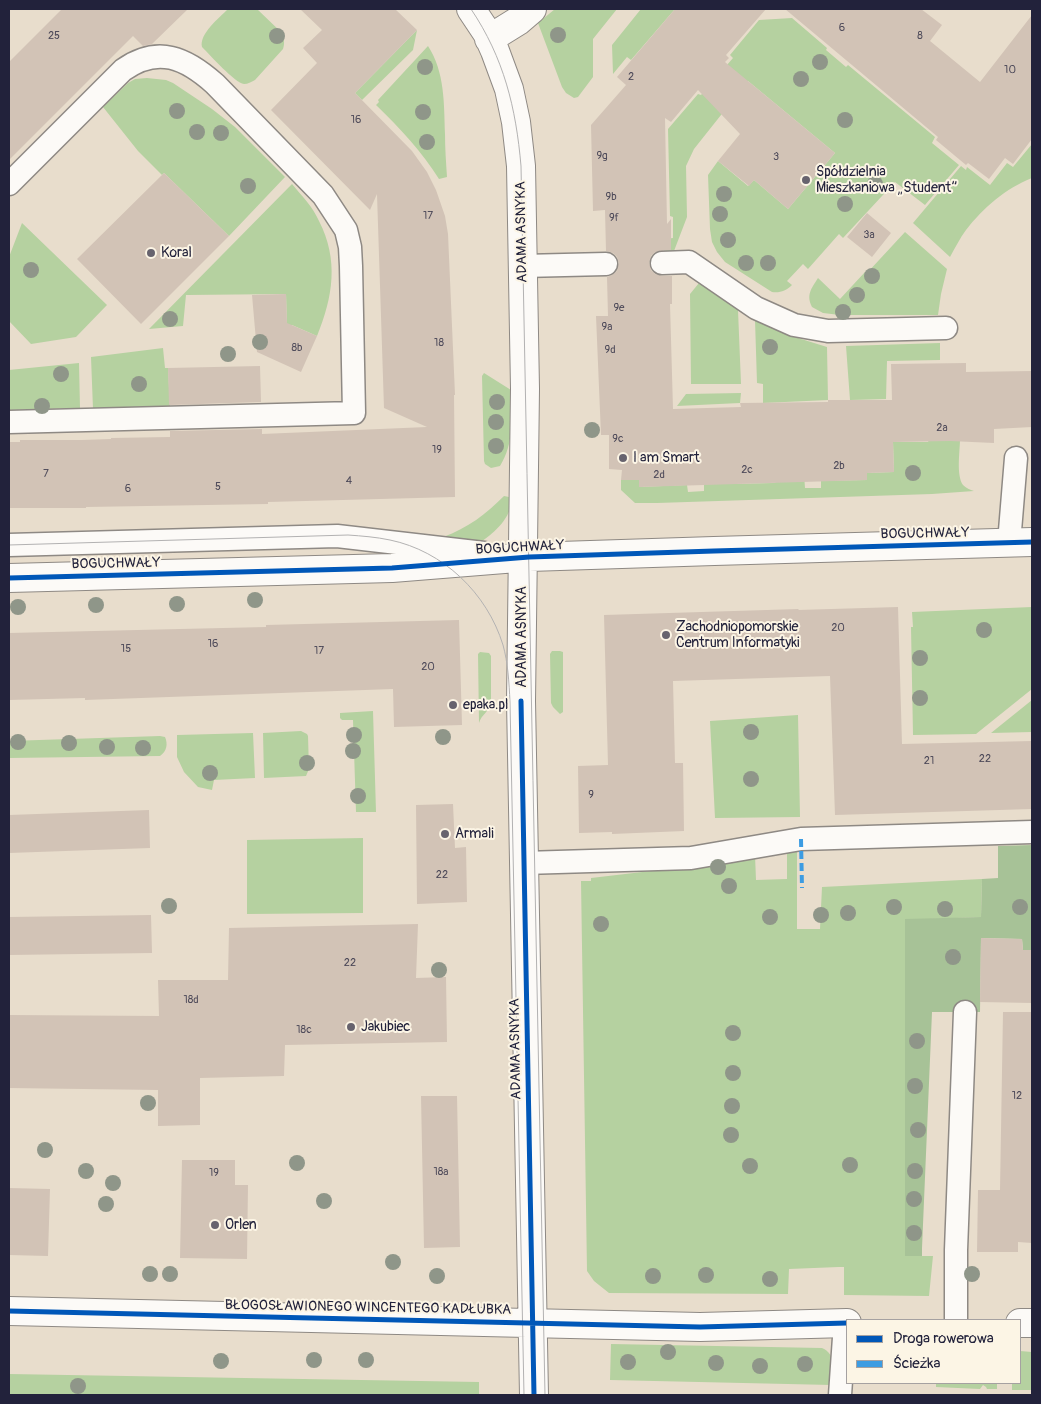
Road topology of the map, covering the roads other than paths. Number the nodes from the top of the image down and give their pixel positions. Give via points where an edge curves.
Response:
1 (472, 9) edge
2 (532, 9) edge
3 (489, 39) junction
4 (9, 184) edge
5 (662, 263) dead end
6 (606, 264) dead end
7 (523, 266) junction
8 (946, 328) dead end
9 (9, 422) edge
10 (1016, 458) dead end
11 (1021, 543) edge
12 (9, 545) edge
13 (522, 558) junction
14 (9, 578) edge
15 (1032, 832) edge
16 (524, 863) junction
17 (965, 1012) dead end
18 (9, 1312) edge
19 (956, 1319) edge
20 (846, 1323) edge
21 (533, 1324) junction
22 (534, 1395) edge
23 (840, 1395) edge

1 - 3 street, ADAMA ASNYKA
2 - 3 street
3 - 7 street, ADAMA ASNYKA via 503,69 516,122 521,166
4 - 9 lane via 123,70 135,62 158,56 173,58 202,72 323,195 346,230 351,266 354,413
5 - 8 lane via 689,262 756,308 810,329
6 - 7 lane
7 - 13 street, ADAMA ASNYKA via 526,389
10 - 11 lane
11 - 13 street, BOGUCHWAŁY
12 - 13 lane via 336,536
13 - 14 street, BOGUCHWAŁY via 392,568
13 - 16 street, ADAMA ASNYKA
15 - 16 lane via 801,839 691,858
16 - 21 street, ADAMA ASNYKA
17 - 19 lane
18 - 21 street, BŁOGOSŁAWIONEGO WINCENTEGO KADŁUBKA
20 - 21 street, BŁOGOSŁAWIONEGO WINCENTEGO KADŁUBKA via 700,1327
20 - 23 lane
21 - 22 street, ADAMA ASNYKA

